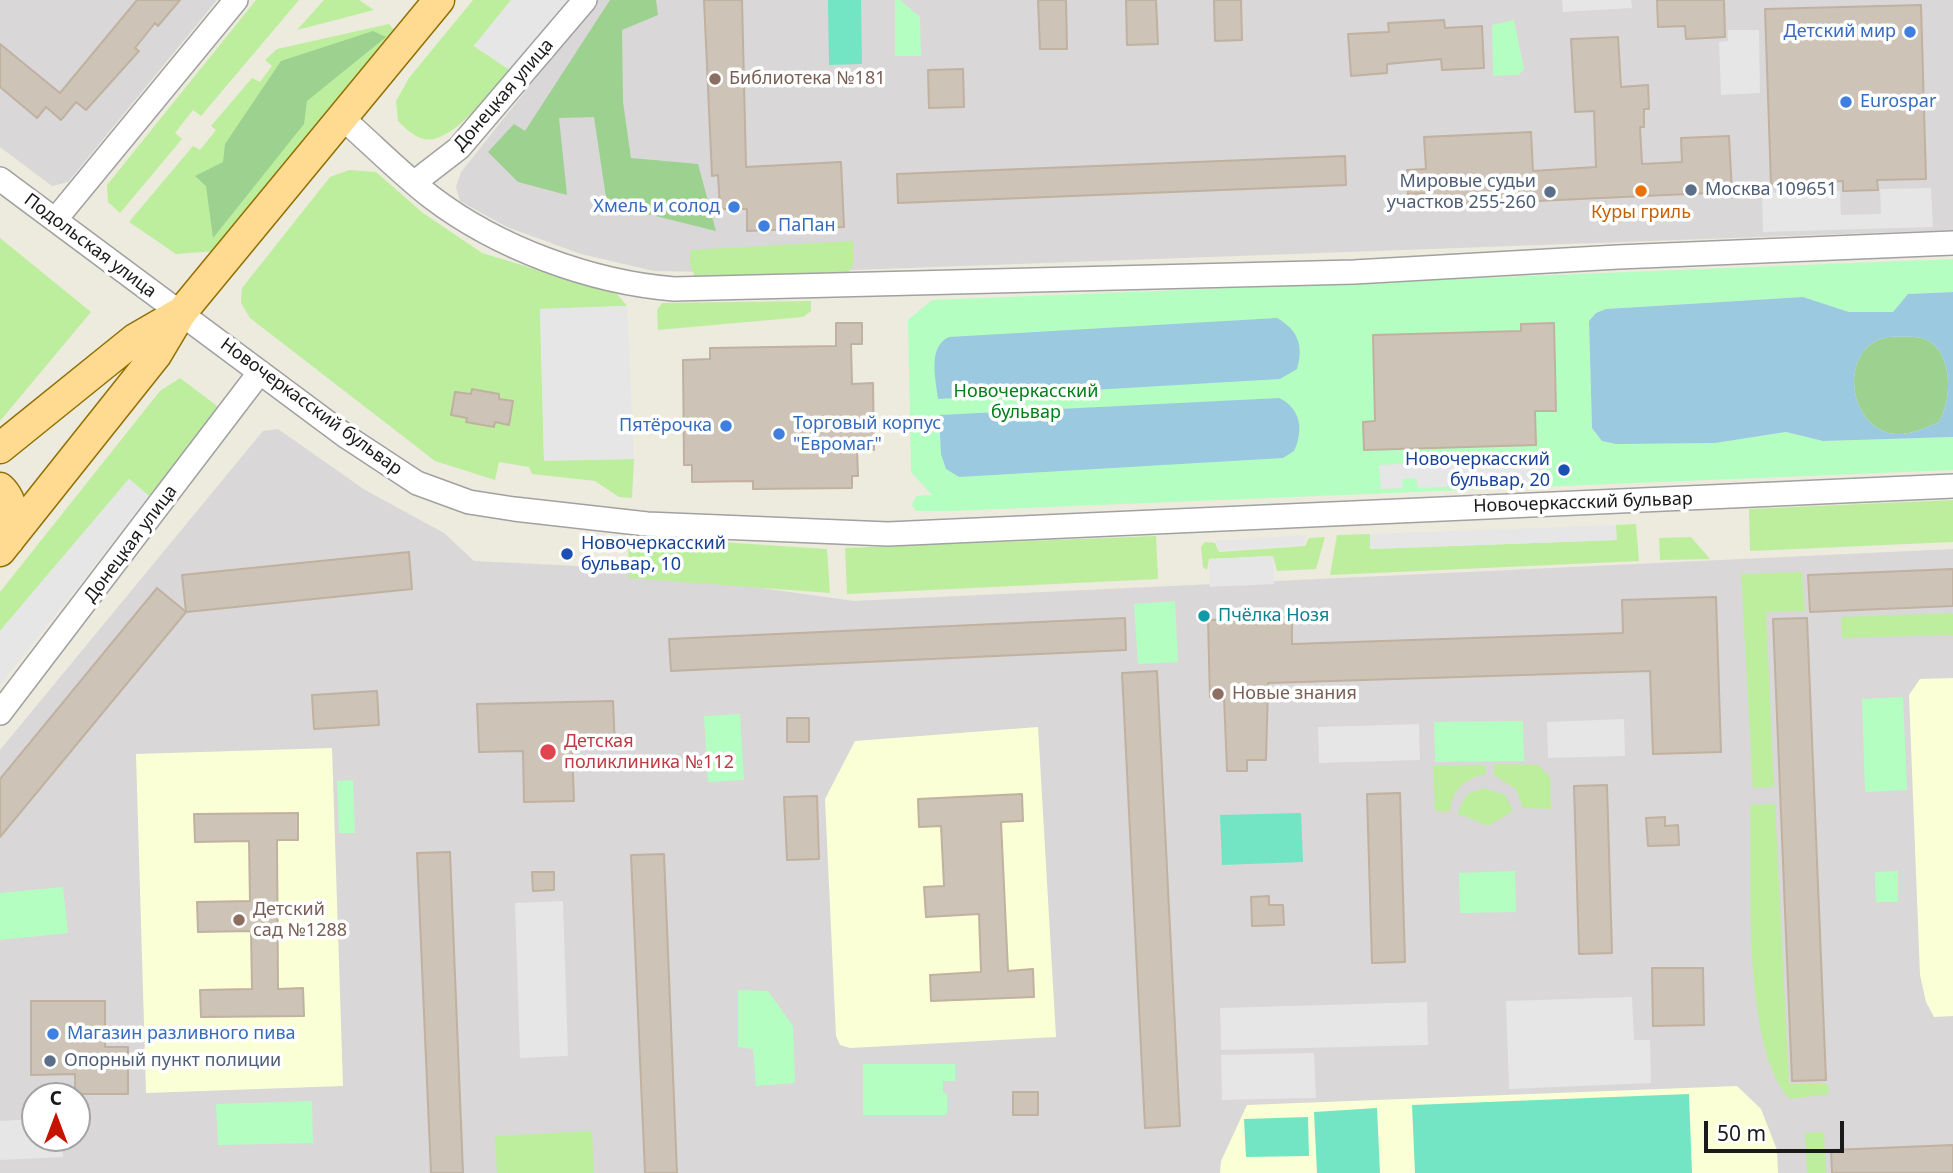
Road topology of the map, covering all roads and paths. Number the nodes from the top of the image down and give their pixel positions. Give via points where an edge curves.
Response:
1 (236, 0) edge
2 (439, 0) edge
3 (585, 0) edge
4 (342, 118) junction
5 (0, 179) edge
6 (415, 181) junction
7 (55, 220) junction
8 (1953, 243) edge
9 (181, 313) junction
10 (260, 372) junction
11 (0, 448) edge
12 (1953, 486) edge
13 (0, 488) edge
14 (4, 545) edge
15 (0, 713) edge

1 - 7 street
2 - 4 main road
3 - 6 street, Донецкая улица via 460,148
4 - 6 street
4 - 9 main road
5 - 7 street, Подольская улица
6 - 8 street via 430,196 494,236 625,283 674,289 1354,272
7 - 9 street, Подольская улица
9 - 10 street, Новочеркасский бульвар
9 - 11 main road via 135,339
9 - 14 main road via 156,355
10 - 12 street, Новочеркасский бульвар via 347,437 441,494 513,509 647,524 888,534
10 - 15 street, Донецкая улица
13 - 14 main road via 13,523

